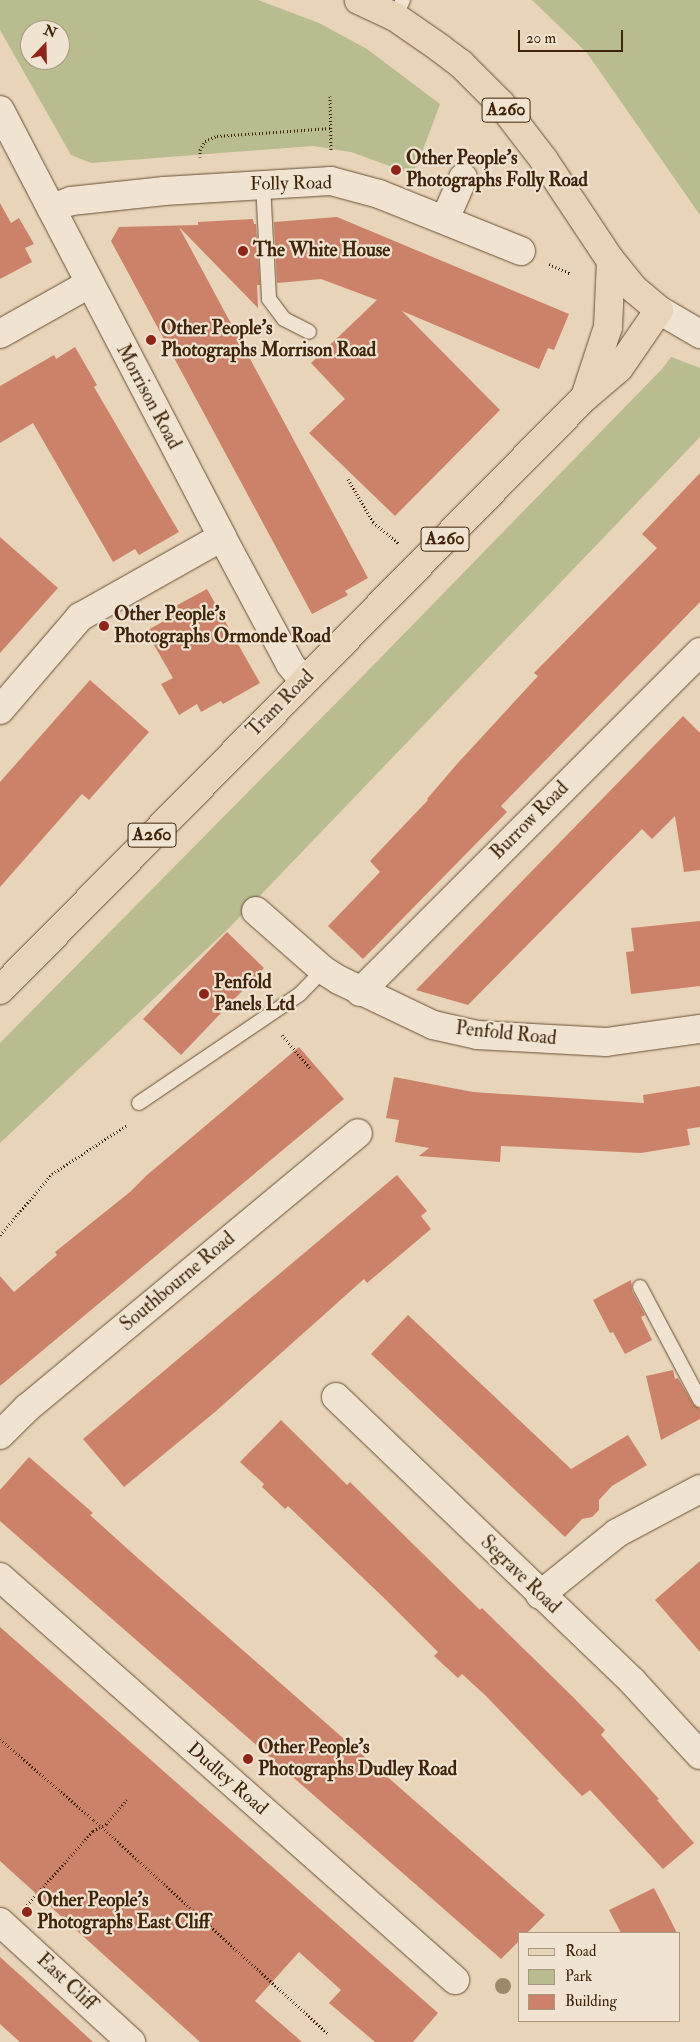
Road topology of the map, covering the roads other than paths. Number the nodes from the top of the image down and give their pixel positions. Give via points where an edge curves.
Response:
1 (358, 0) edge
2 (399, 8) edge
3 (0, 110) edge
4 (462, 178) dead end
5 (263, 184) junction
6 (51, 208) junction
7 (445, 220) junction
8 (520, 252) dead end
9 (611, 261) junction
10 (89, 284) junction
11 (659, 310) junction
12 (309, 332) dead end
13 (0, 334) edge
14 (700, 334) edge
15 (585, 397) junction
16 (222, 538) junction
17 (700, 652) edge
18 (304, 681) junction
19 (0, 710) edge
20 (256, 911) dead end
21 (323, 970) junction
22 (0, 990) edge
23 (360, 992) junction
24 (700, 1029) edge
25 (140, 1103) dead end
26 (358, 1133) dead end
27 (640, 1287) dead end
28 (336, 1397) dead end
29 (700, 1400) edge
30 (0, 1434) edge
31 (700, 1489) edge
32 (0, 1577) edge
33 (540, 1595) junction
34 (700, 1756) edge
35 (3, 1925) edge
36 (455, 1980) dead end
37 (131, 2042) edge

1 - 2 main road, A260
2 - 9 main road, A260 via 501,104 544,160
3 - 6 street, Morrison Road
4 - 7 street
5 - 6 street, Folly Road via 71,201
5 - 7 street, Folly Road via 331,181 379,194
5 - 12 lane via 269,299 284,319
6 - 10 street, Morrison Road
7 - 8 street, Folly Road
9 - 11 main road, A260 via 634,289
9 - 15 main road, Tram Road / A260 via 608,327
10 - 13 street
10 - 16 street, Morrison Road
11 - 14 street
11 - 15 main road, Tram Road / A260 via 619,368
15 - 18 main road, Tram Road / A260
16 - 18 street, Morrison Road via 290,664
16 - 19 street via 80,617
17 - 23 street, Burrow Road
18 - 22 main road, Tram Road / A260
20 - 21 street, Penfold Road
21 - 23 street, Penfold Road
21 - 25 lane via 300,994
23 - 24 street, Penfold Road via 433,1025 477,1035 606,1042
26 - 30 street, Southbourne Road via 27,1408
27 - 29 lane
28 - 33 street, Segrave Road
31 - 33 street via 617,1533
32 - 36 street, Dudley Road
33 - 34 street, Segrave Road via 633,1682
35 - 37 street, East Cliff

